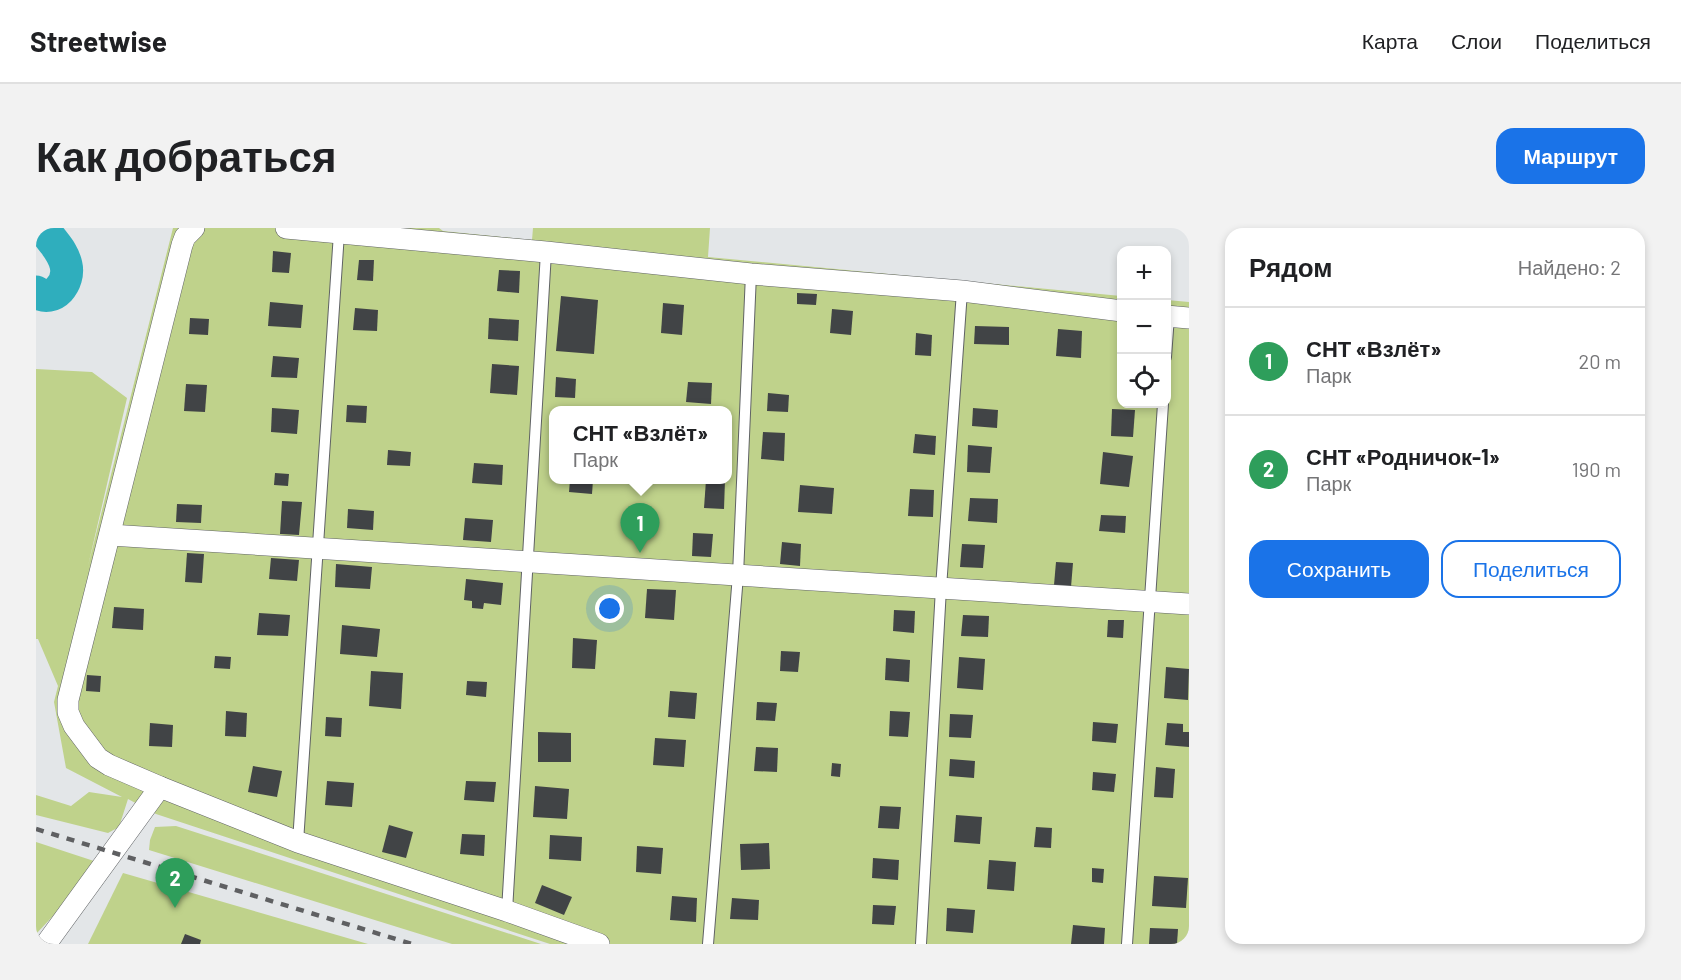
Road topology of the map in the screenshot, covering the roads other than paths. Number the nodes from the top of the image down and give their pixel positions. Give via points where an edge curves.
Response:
1 (194, 228) edge
2 (286, 228) edge
3 (339, 233) junction
4 (546, 252) junction
5 (751, 274) junction
6 (962, 291) junction
7 (1117, 310) edge
8 (1175, 317) edge
9 (1168, 354) edge
10 (1163, 408) edge
11 (110, 535) junction
12 (318, 549) junction
13 (528, 562) junction
14 (738, 575) junction
15 (941, 588) junction
16 (1150, 601) junction
17 (1189, 603) edge
18 (160, 787) junction
19 (298, 842) junction
20 (507, 911) junction
21 (46, 944) edge
22 (599, 944) edge
23 (708, 944) edge
24 (921, 944) edge
25 (1127, 944) edge

1 - 11 street via 182,245
2 - 3 street
3 - 4 street
3 - 12 lane
4 - 5 street
4 - 13 lane
5 - 6 street
5 - 14 lane
6 - 7 street
6 - 15 lane
8 - 9 lane
10 - 16 lane
11 - 12 street
11 - 18 street via 68,712 98,758
12 - 13 street
12 - 19 lane
13 - 14 street
13 - 20 lane
14 - 15 street
14 - 23 lane
15 - 16 street
15 - 24 lane
16 - 17 street
16 - 25 lane
18 - 19 street
18 - 21 street
19 - 20 street
20 - 22 street

